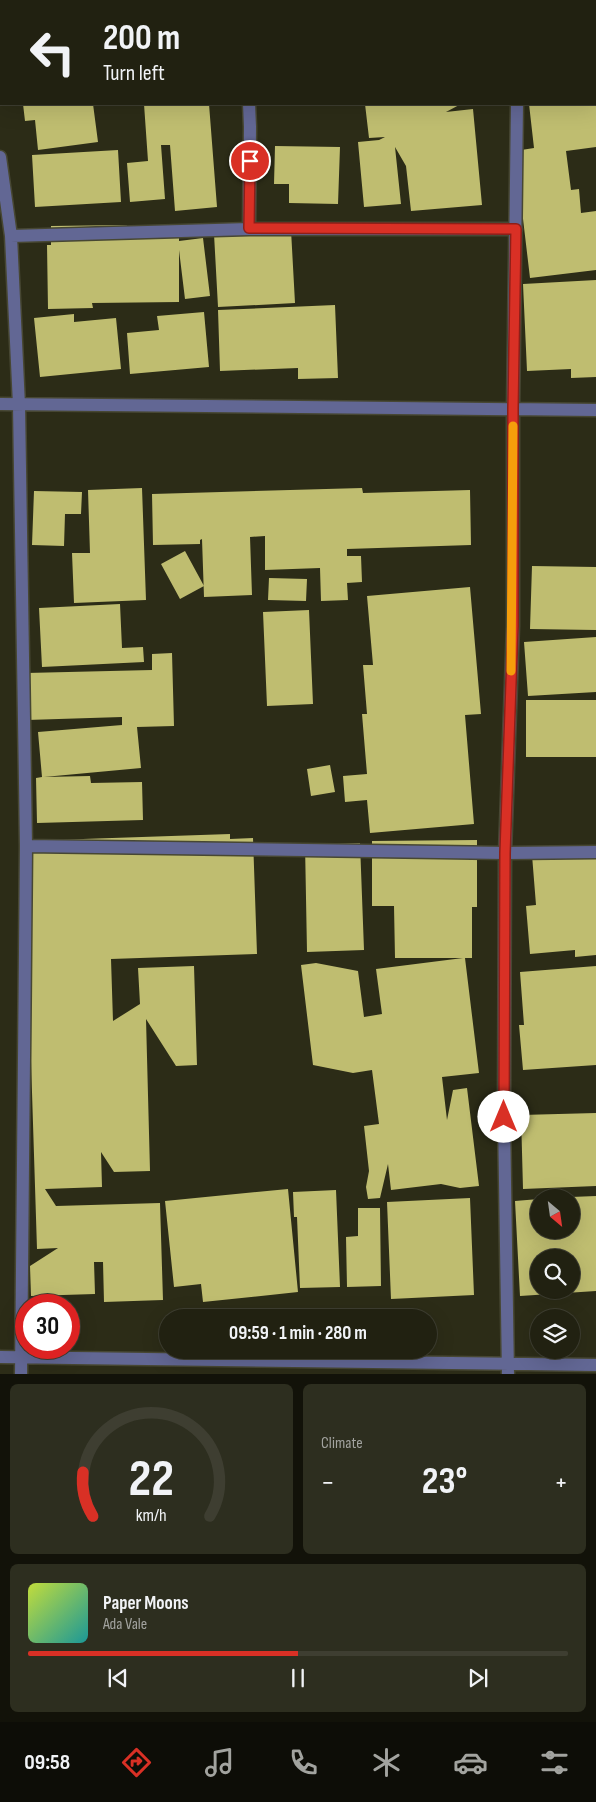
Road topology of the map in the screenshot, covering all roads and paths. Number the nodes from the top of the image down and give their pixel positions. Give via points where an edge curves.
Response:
1 (249, 105) edge
2 (517, 105) edge
3 (0, 157) edge
4 (249, 228) junction
5 (516, 229) junction
6 (11, 236) junction
7 (0, 404) edge
8 (19, 404) junction
9 (513, 409) junction
10 (596, 410) edge
11 (26, 846) junction
12 (596, 852) edge
13 (505, 853) junction
14 (22, 1294) edge
15 (15, 1356) edge
16 (0, 1357) edge
17 (80, 1358) edge
18 (21, 1359) edge
19 (596, 1365) edge
20 (508, 1369) edge
21 (21, 1374) edge

1 - 4 street
2 - 5 street
3 - 6 street
4 - 5 street
4 - 6 street
5 - 9 street
6 - 8 street
7 - 8 street
8 - 9 street
8 - 11 street
9 - 10 street
9 - 13 street via 513,626
11 - 13 street
11 - 14 street
12 - 13 street
13 - 20 street via 504,1117
15 - 16 street
17 - 20 street
18 - 21 street
19 - 20 street

